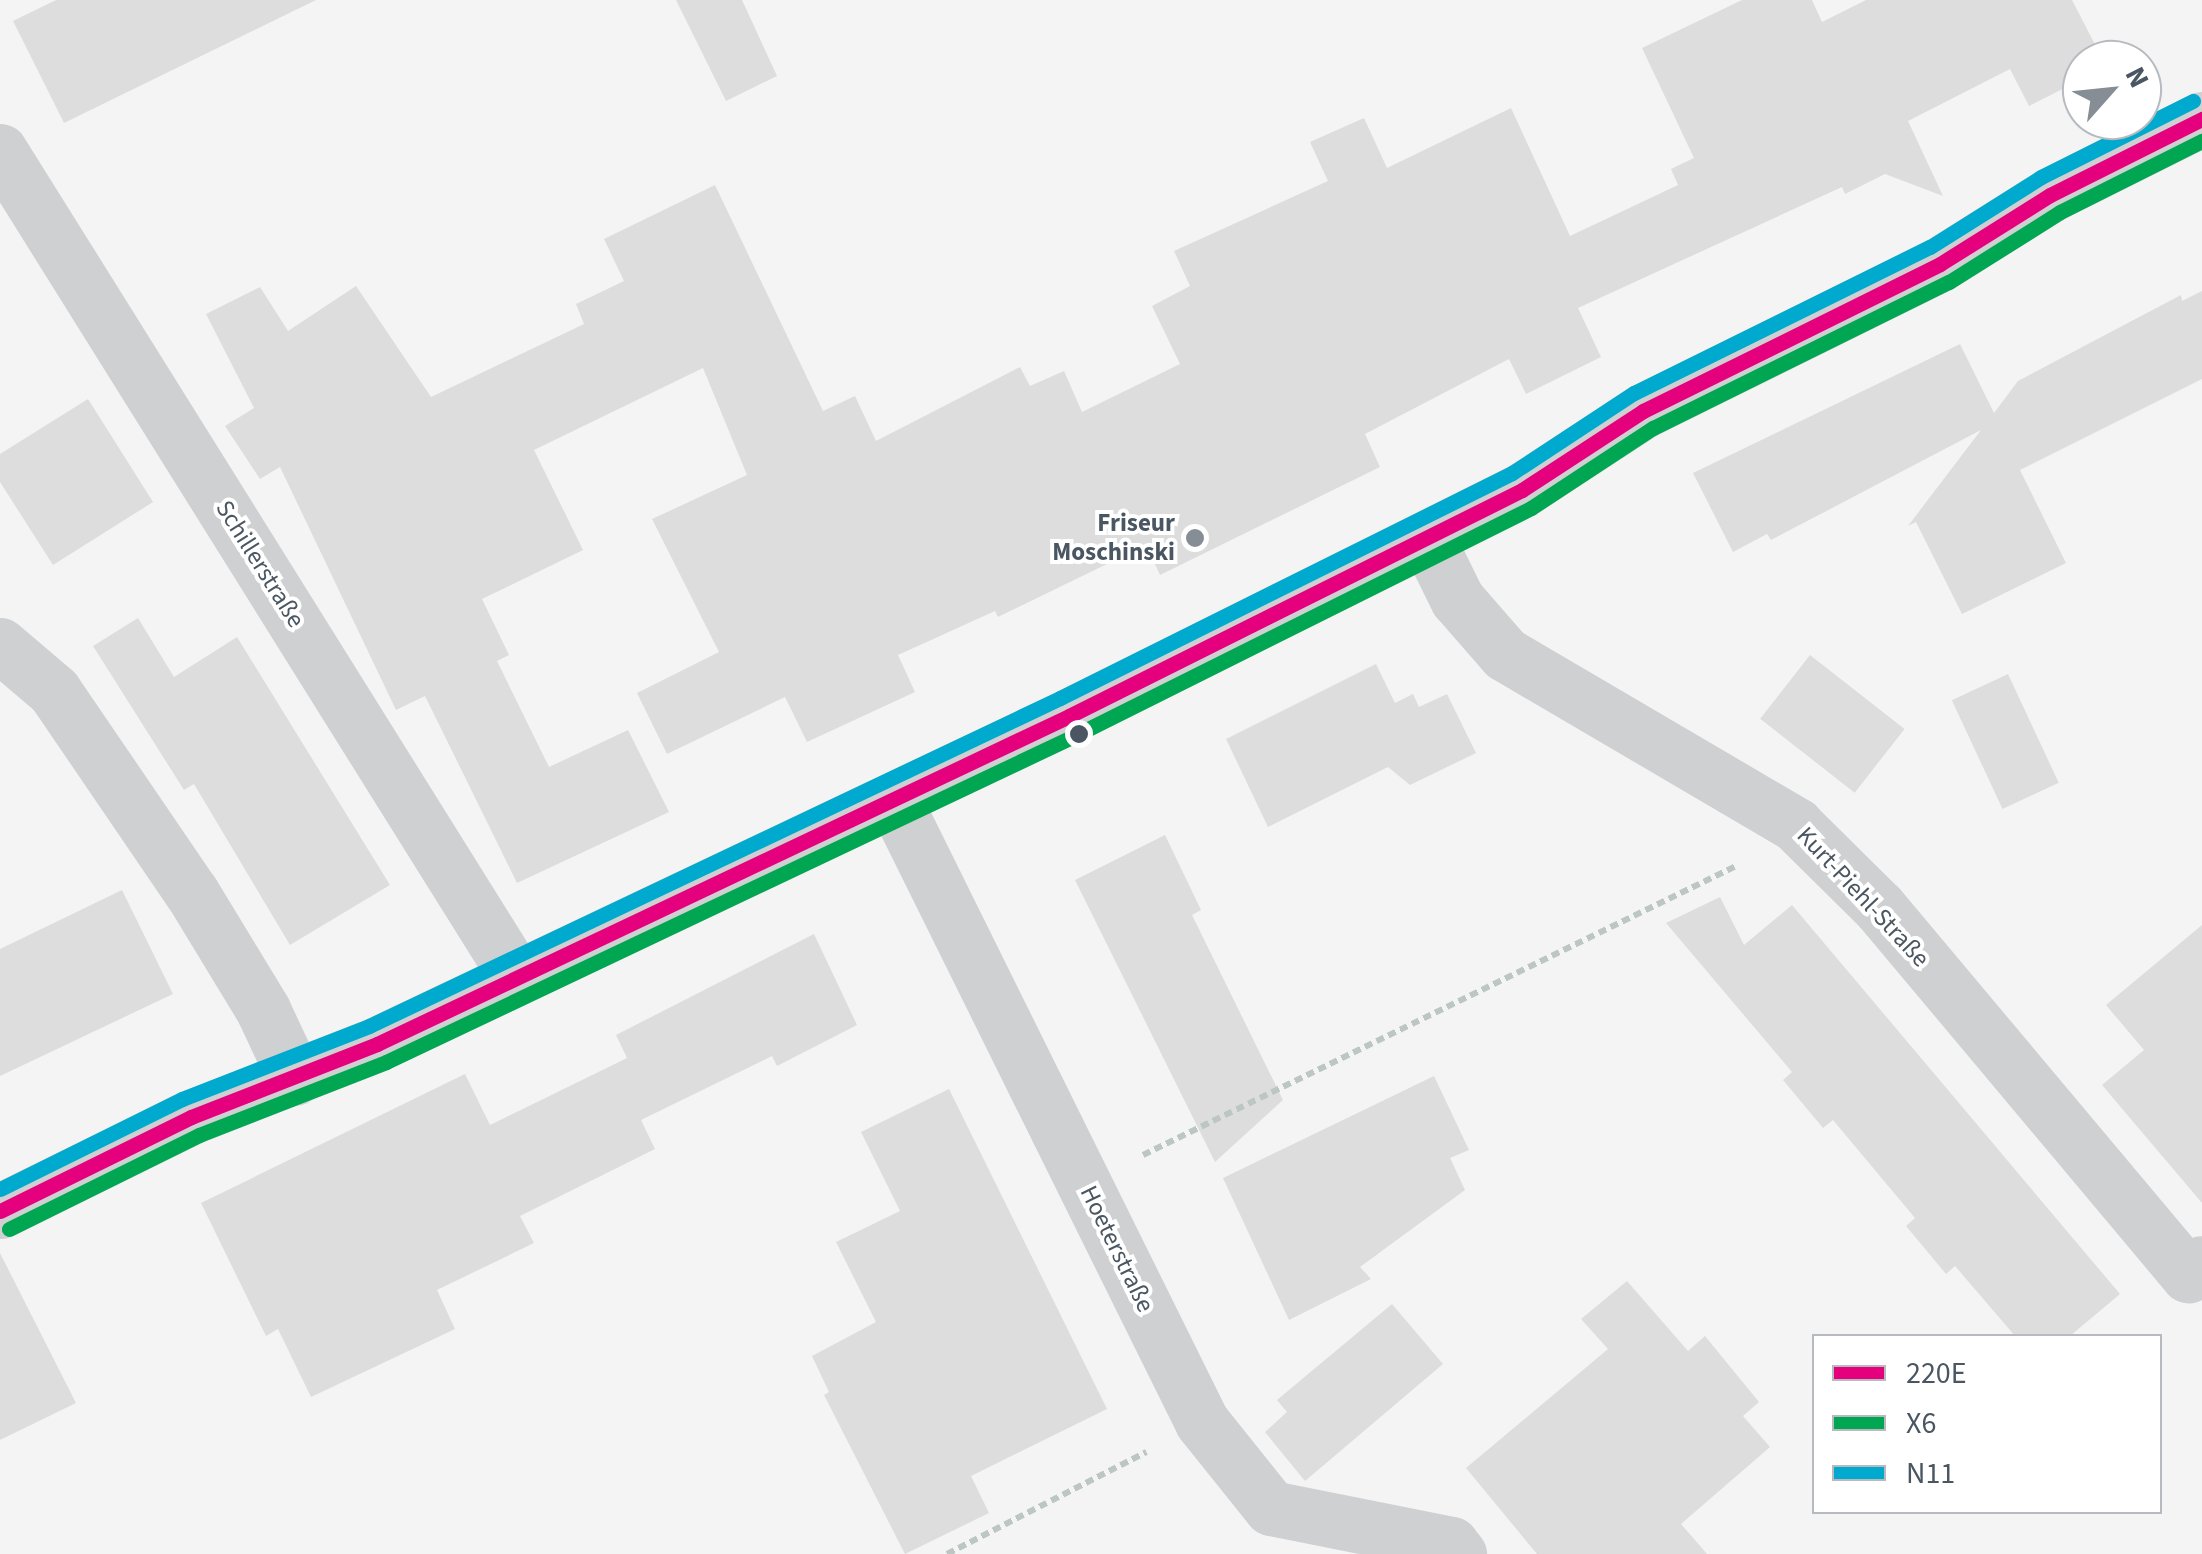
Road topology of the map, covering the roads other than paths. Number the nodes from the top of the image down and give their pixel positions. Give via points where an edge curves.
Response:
1 (2202, 120) edge
2 (0, 151) edge
3 (1427, 538) junction
4 (0, 645) edge
5 (895, 802) junction
6 (517, 978) junction
7 (294, 1078) junction
8 (0, 1211) edge
9 (2202, 1263) edge
10 (1459, 1554) edge

1 - 3 street via 2050,195 1940,264 1643,411 1522,490
2 - 6 street, Schillerstraße
3 - 5 street
3 - 9 street, Kurt-Piehl-Straße via 1457,600 1506,654 1796,825 1879,907 2188,1275
4 - 7 street via 54,692 182,877 262,1010
5 - 6 street
5 - 10 street, Hoeterstraße via 1202,1422 1271,1508 1450,1544
6 - 7 street
7 - 8 street via 191,1117

